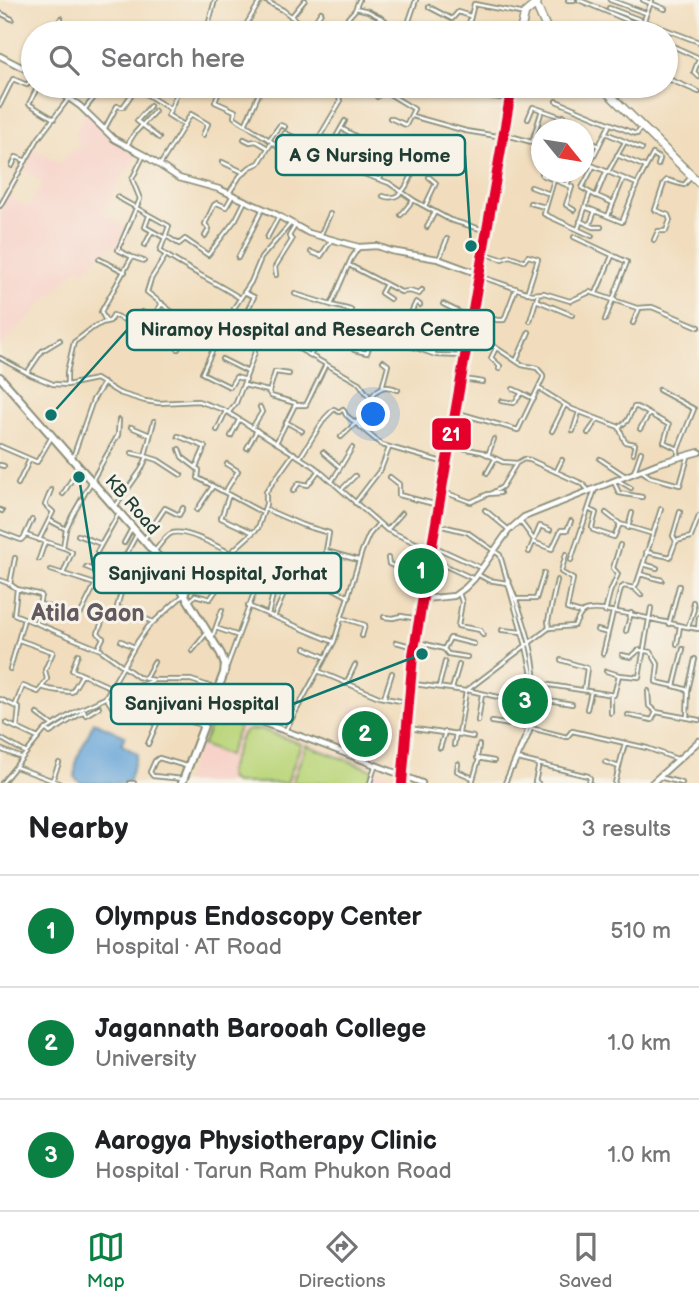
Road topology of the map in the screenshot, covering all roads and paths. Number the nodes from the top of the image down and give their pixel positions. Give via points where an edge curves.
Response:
1 (215, 0) edge
2 (263, 0) edge
3 (305, 0) edge
4 (359, 0) edge
5 (416, 0) edge
6 (568, 0) edge
7 (577, 0) edge
8 (610, 0) edge
9 (643, 0) edge
10 (651, 1) edge
11 (535, 3) edge
12 (429, 7) dead end
13 (356, 8) junction
14 (609, 8) dead end
15 (665, 9) dead end
16 (321, 12) dead end
17 (0, 13) edge
18 (526, 13) junction
19 (646, 13) junction
20 (470, 16) junction
21 (291, 17) junction
22 (380, 17) junction
23 (61, 18) dead end
24 (12, 19) dead end
25 (346, 20) dead end
26 (643, 20) joint
27 (59, 21) edge
28 (209, 21) edge
29 (249, 21) edge
30 (296, 21) edge
31 (316, 21) edge
32 (378, 21) edge
33 (385, 21) edge
34 (409, 21) edge
35 (469, 21) edge
36 (524, 21) edge
37 (545, 21) edge
38 (629, 21) edge
39 (678, 33) edge
40 (699, 42) edge
41 (678, 48) edge
42 (0, 56) edge
43 (699, 58) edge
44 (21, 68) edge
45 (699, 77) edge
46 (21, 82) edge
47 (678, 83) edge
48 (699, 92) edge
49 (32, 98) edge
50 (68, 98) edge
51 (70, 98) edge
52 (94, 98) edge
53 (128, 98) edge
54 (152, 98) edge
55 (175, 98) edge
56 (216, 98) edge
57 (257, 98) edge
58 (339, 98) edge
59 (396, 98) edge
60 (501, 98) edge
61 (613, 98) edge
62 (509, 99) joint
63 (555, 101) dead end
64 (1, 105) edge
65 (150, 106) dead end
66 (170, 109) junction
67 (84, 110) junction
68 (542, 110) junction
69 (155, 111) dead end
70 (412, 116) junction
71 (564, 116) junction
72 (390, 118) dead end
73 (528, 119) dead end
74 (539, 119) edge
75 (563, 119) edge
76 (571, 119) edge
77 (54, 120) junction
78 (345, 121) dead end
79 (246, 123) junction
80 (611, 123) junction
81 (142, 125) junction
82 (184, 125) junction
83 (642, 126) junction
84 (285, 127) dead end
85 (341, 128) junction
86 (103, 130) junction
87 (606, 133) junction
88 (203, 135) dead end
89 (503, 136) junction
90 (159, 138) dead end
91 (359, 138) dead end
92 (244, 139) dead end
93 (298, 139) dead end
94 (270, 141) junction
95 (531, 142) edge
96 (625, 142) junction
97 (594, 144) edge
98 (379, 145) dead end
99 (277, 146) junction
100 (599, 146) junction
101 (126, 147) junction
102 (313, 148) junction
103 (268, 149) junction
104 (642, 149) dead end
105 (144, 155) junction
106 (617, 155) junction
107 (326, 156) junction
108 (388, 156) junction
109 (594, 158) edge
110 (26, 161) junction
111 (222, 162) dead end
112 (408, 165) dead end
113 (658, 165) dead end
114 (12, 166) dead end
115 (160, 166) junction
116 (594, 167) edge
117 (646, 167) junction
118 (607, 172) junction
119 (245, 173) junction
120 (692, 176) junction
121 (411, 177) dead end
122 (429, 177) dead end
123 (380, 179) junction
124 (623, 179) junction
125 (553, 182) edge
126 (559, 182) edge
127 (568, 182) edge
128 (584, 182) edge
129 (699, 183) edge
130 (637, 184) junction
131 (567, 185) junction
132 (531, 187) dead end
133 (0, 192) edge
134 (402, 192) junction
135 (590, 193) junction
136 (231, 194) junction
137 (550, 194) junction
138 (5, 195) junction
139 (596, 195) junction
140 (383, 196) dead end
141 (117, 197) dead end
142 (413, 200) junction
143 (245, 201) junction
144 (530, 203) dead end
145 (613, 203) junction
146 (0, 206) edge
147 (425, 206) junction
148 (545, 207) junction
149 (585, 207) junction
150 (263, 208) junction
151 (136, 209) junction
152 (574, 210) dead end
153 (595, 211) junction
154 (435, 212) junction
155 (330, 215) dead end
156 (401, 215) dead end
157 (149, 216) junction
158 (279, 216) junction
159 (608, 216) junction
160 (580, 221) junction
161 (293, 224) junction
162 (589, 225) junction
163 (427, 227) dead end
164 (601, 227) dead end
165 (578, 229) junction
166 (152, 231) junction
167 (487, 231) junction
168 (205, 236) dead end
169 (320, 236) junction
170 (592, 236) dead end
171 (166, 237) junction
172 (575, 237) dead end
173 (267, 238) dead end
174 (332, 239) junction
175 (447, 239) dead end
176 (654, 240) dead end
177 (145, 245) dead end
178 (359, 247) junction
179 (311, 252) dead end
180 (483, 253) junction
181 (166, 255) junction
182 (612, 256) junction
183 (132, 257) junction
184 (238, 258) dead end
185 (99, 259) dead end
186 (439, 259) junction
187 (144, 261) dead end
188 (349, 265) junction
189 (125, 272) junction
190 (276, 275) dead end
191 (479, 275) junction
192 (386, 284) junction
193 (516, 288) junction
194 (422, 290) dead end
195 (244, 292) junction
196 (527, 293) junction
197 (596, 293) junction
198 (295, 294) dead end
199 (538, 294) junction
200 (240, 298) junction
201 (390, 299) dead end
202 (613, 299) junction
203 (536, 300) junction
204 (162, 303) junction
205 (331, 304) junction
206 (443, 304) dead end
207 (420, 305) dead end
208 (234, 308) dead end
209 (639, 309) junction
210 (472, 314) junction
211 (236, 315) dead end
212 (572, 316) dead end
213 (380, 317) dead end
214 (152, 318) junction
215 (605, 320) dead end
216 (106, 321) junction
217 (530, 321) dead end
218 (633, 323) dead end
219 (699, 327) edge
220 (328, 329) dead end
221 (420, 329) dead end
222 (170, 332) dead end
223 (373, 332) junction
224 (529, 332) dead end
225 (440, 333) dead end
226 (429, 335) dead end
227 (301, 337) dead end
228 (468, 339) junction
229 (60, 340) dead end
230 (397, 340) junction
231 (216, 343) dead end
232 (413, 346) junction
233 (496, 348) junction
234 (178, 349) dead end
235 (421, 349) junction
236 (354, 350) dead end
237 (254, 352) dead end
238 (310, 355) junction
239 (433, 355) junction
240 (465, 356) junction
241 (0, 358) edge
242 (222, 359) dead end
243 (383, 361) dead end
244 (516, 361) junction
245 (326, 364) junction
246 (499, 369) dead end
247 (248, 371) junction
248 (27, 373) junction
249 (289, 374) dead end
250 (0, 377) edge
251 (461, 378) junction
252 (246, 380) junction
253 (483, 382) dead end
254 (104, 383) junction
255 (67, 385) junction
256 (244, 385) junction
257 (382, 388) junction
258 (539, 388) junction
259 (513, 389) dead end
260 (398, 390) dead end
261 (659, 390) dead end
262 (269, 392) junction
263 (522, 393) junction
264 (370, 399) junction
265 (534, 399) junction
266 (501, 401) dead end
267 (296, 404) junction
268 (565, 405) junction
269 (260, 407) dead end
270 (227, 412) junction
271 (455, 412) junction
272 (579, 412) junction
273 (650, 414) junction
274 (239, 419) junction
275 (597, 419) junction
276 (119, 420) dead end
277 (154, 421) dead end
278 (286, 422) junction
279 (356, 423) junction
280 (131, 427) dead end
281 (619, 428) junction
282 (255, 429) junction
283 (640, 429) dead end
284 (217, 430) dead end
285 (302, 431) dead end
286 (552, 431) dead end
287 (573, 431) dead end
288 (588, 433) dead end
289 (53, 435) junction
290 (150, 435) junction
291 (178, 436) dead end
292 (231, 436) dead end
293 (341, 437) dead end
294 (494, 439) dead end
295 (276, 443) junction
296 (449, 445) junction
297 (0, 446) edge
298 (247, 448) dead end
299 (352, 448) dead end
300 (389, 448) junction
301 (179, 449) dead end
302 (678, 449) junction
303 (323, 452) dead end
304 (641, 452) dead end
305 (699, 452) edge
306 (132, 453) dead end
307 (294, 453) junction
308 (633, 453) dead end
309 (689, 454) junction
310 (146, 456) junction
311 (488, 456) junction
312 (678, 456) junction
313 (301, 457) junction
314 (72, 458) junction
315 (30, 459) junction
316 (495, 459) junction
317 (600, 459) dead end
318 (562, 460) dead end
319 (446, 463) junction
320 (517, 463) junction
321 (227, 464) dead end
322 (80, 466) junction
323 (196, 467) junction
324 (340, 467) junction
325 (319, 470) junction
326 (642, 471) junction
327 (556, 472) junction
328 (487, 473) dead end
329 (181, 475) dead end
330 (355, 476) dead end
331 (630, 476) junction
332 (390, 477) dead end
333 (332, 481) junction
334 (616, 481) junction
335 (93, 482) junction
336 (18, 484) dead end
337 (213, 486) junction
338 (631, 488) dead end
339 (341, 489) junction
340 (51, 490) dead end
341 (592, 490) junction
342 (293, 491) dead end
343 (441, 491) junction
344 (227, 493) junction
345 (492, 493) junction
346 (500, 493) dead end
347 (63, 494) dead end
348 (642, 497) dead end
349 (355, 503) junction
350 (438, 505) junction
351 (183, 508) dead end
352 (661, 509) dead end
353 (118, 510) junction
354 (197, 510) dead end
355 (485, 510) dead end
356 (589, 510) junction
357 (264, 511) junction
358 (680, 512) dead end
359 (402, 513) dead end
360 (606, 513) dead end
361 (632, 513) dead end
362 (699, 516) edge
363 (32, 520) dead end
364 (49, 520) junction
365 (520, 521) junction
366 (571, 521) dead end
367 (379, 523) junction
368 (435, 524) junction
369 (620, 524) junction
370 (628, 528) junction
371 (66, 529) junction
372 (136, 530) junction
373 (387, 530) junction
374 (509, 530) junction
375 (550, 530) dead end
376 (0, 532) edge
377 (253, 533) junction
378 (653, 534) junction
379 (25, 535) junction
380 (78, 535) dead end
381 (39, 540) junction
382 (144, 540) junction
383 (533, 541) junction
384 (676, 541) junction
385 (45, 542) junction
386 (124, 543) dead end
387 (101, 544) junction
388 (620, 545) dead end
389 (64, 548) junction
390 (493, 550) junction
391 (430, 551) junction
392 (97, 552) dead end
393 (154, 552) junction
394 (529, 552) dead end
395 (646, 552) junction
396 (230, 553) junction
397 (566, 554) dead end
398 (15, 558) dead end
399 (388, 558) dead end
400 (39, 559) dead end
401 (358, 560) junction
402 (571, 561) dead end
403 (643, 564) junction
404 (86, 567) dead end
405 (481, 568) junction
406 (657, 568) dead end
407 (51, 570) dead end
408 (101, 573) junction
409 (544, 573) dead end
410 (63, 574) junction
411 (640, 574) junction
412 (476, 576) junction
413 (259, 577) junction
414 (506, 577) junction
415 (114, 578) junction
416 (425, 579) junction
417 (0, 580) edge
418 (557, 580) dead end
419 (662, 580) dead end
420 (507, 583) junction
421 (10, 584) junction
422 (95, 584) junction
423 (679, 586) dead end
424 (634, 588) junction
425 (17, 589) junction
426 (286, 589) dead end
427 (274, 590) dead end
428 (459, 593) junction
429 (184, 594) junction
430 (640, 595) dead end
431 (349, 597) junction
432 (422, 598) junction
433 (515, 599) junction
434 (189, 603) junction
435 (693, 603) dead end
436 (40, 604) junction
437 (247, 606) junction
438 (55, 608) dead end
439 (652, 608) dead end
440 (222, 610) dead end
441 (605, 612) junction
442 (614, 612) junction
443 (81, 613) dead end
444 (581, 613) junction
445 (631, 613) junction
446 (268, 615) junction
447 (274, 617) junction
448 (384, 617) dead end
449 (699, 617) edge
450 (24, 618) junction
451 (342, 618) junction
452 (103, 619) dead end
453 (419, 619) junction
454 (649, 620) junction
455 (36, 622) junction
456 (153, 622) junction
457 (669, 624) junction
458 (680, 625) junction
459 (688, 627) junction
460 (216, 628) junction
461 (549, 628) junction
462 (698, 629) edge
463 (502, 630) dead end
464 (597, 630) dead end
465 (626, 631) dead end
466 (522, 632) junction
467 (608, 633) junction
468 (210, 635) junction
469 (237, 635) junction
470 (482, 635) dead end
471 (362, 636) dead end
472 (19, 640) junction
473 (121, 641) dead end
474 (334, 642) junction
475 (396, 642) dead end
476 (414, 644) junction
477 (474, 644) dead end
478 (677, 644) dead end
479 (527, 645) junction
480 (134, 647) junction
481 (98, 648) junction
482 (305, 648) dead end
483 (444, 649) junction
484 (683, 649) dead end
485 (644, 650) junction
486 (192, 651) dead end
487 (78, 654) dead end
488 (603, 654) dead end
489 (622, 655) dead end
490 (326, 657) junction
491 (467, 657) dead end
492 (695, 659) dead end
493 (561, 660) dead end
494 (154, 662) dead end
495 (446, 662) dead end
496 (355, 665) dead end
497 (459, 665) dead end
498 (124, 666) junction
499 (10, 669) dead end
500 (225, 669) junction
501 (318, 671) junction
502 (606, 671) dead end
503 (392, 673) dead end
504 (82, 675) junction
505 (620, 675) junction
506 (145, 679) junction
507 (154, 680) junction
508 (346, 684) junction
509 (410, 684) junction
510 (536, 684) junction
511 (439, 686) junction
512 (674, 686) junction
513 (42, 687) junction
514 (112, 688) junction
515 (452, 689) junction
516 (219, 690) junction
517 (688, 690) junction
518 (126, 691) dead end
519 (467, 691) junction
520 (583, 691) junction
521 (648, 691) dead end
522 (591, 692) junction
523 (482, 694) junction
524 (611, 695) junction
525 (106, 697) junction
526 (384, 698) junction
527 (503, 698) dead end
528 (536, 698) junction
529 (0, 699) edge
530 (409, 703) junction
531 (572, 704) dead end
532 (212, 705) junction
533 (15, 706) junction
534 (99, 707) dead end
535 (112, 707) dead end
536 (587, 709) dead end
537 (84, 710) junction
538 (656, 712) junction
539 (611, 713) dead end
540 (37, 714) dead end
541 (628, 715) dead end
542 (687, 717) junction
543 (699, 720) edge
544 (478, 721) dead end
545 (492, 722) dead end
546 (6, 723) dead end
547 (52, 725) junction
548 (204, 726) junction
549 (17, 727) junction
550 (408, 727) junction
551 (530, 728) junction
552 (46, 729) junction
553 (285, 730) junction
554 (443, 733) junction
555 (457, 733) junction
556 (473, 737) dead end
557 (0, 738) edge
558 (38, 738) junction
559 (699, 741) edge
560 (625, 743) junction
561 (148, 744) dead end
562 (454, 745) dead end
563 (479, 745) dead end
564 (440, 748) dead end
565 (0, 749) edge
566 (26, 752) junction
567 (22, 758) junction
568 (479, 759) junction
569 (518, 759) junction
570 (677, 760) junction
571 (494, 761) dead end
572 (605, 762) dead end
573 (59, 763) dead end
574 (458, 764) dead end
575 (540, 764) junction
576 (188, 766) junction
577 (375, 766) junction
578 (619, 766) junction
579 (15, 767) junction
580 (659, 777) junction
581 (404, 780) edge
582 (52, 781) junction
583 (183, 781) edge
584 (473, 781) edge
585 (2, 783) edge
586 (59, 783) edge
587 (370, 783) edge
588 (422, 783) edge
589 (505, 783) edge
590 (536, 783) edge
591 (589, 783) edge
592 (615, 783) edge
593 (652, 783) edge
594 (682, 783) edge

1 - 28 street
2 - 21 street
2 - 29 street
3 - 21 street
4 - 13 street
5 - 34 street
6 - 7 street
7 - 38 street
8 - 19 street
9 - 10 street
10 - 15 street
10 - 19 street
11 - 18 highway
11 - 37 highway
12 - 20 street via 452,19 458,12
13 - 22 street
13 - 25 street
14 - 26 street
16 - 31 street
17 - 24 street
18 - 20 street via 474,4
18 - 36 highway
19 - 26 street
20 - 35 street
21 - 30 street
22 - 32 street
22 - 33 street
23 - 27 street
39 - 40 street
41 - 43 street
42 - 44 street
43 - 45 street via 694,72
46 - 64 street via 13,79
47 - 48 street
49 - 77 street via 29,103
50 - 77 street
51 - 67 street
52 - 67 street
53 - 86 street
54 - 66 street
55 - 66 street
56 - 79 street via 215,102 235,111 234,117
57 - 79 street
58 - 102 street
59 - 70 street via 413,107
60 - 62 street
61 - 83 highway
62 - 89 highway
63 - 80 street
65 - 81 street via 137,120
66 - 82 street via 169,116
67 - 86 street
68 - 71 street
68 - 73 street via 532,107
68 - 74 street
69 - 81 street
70 - 72 street via 406,125
70 - 89 street
71 - 75 street
71 - 76 street
77 - 110 street
78 - 85 street
79 - 94 street
80 - 83 street via 634,134
80 - 87 street
81 - 90 street
81 - 101 street
82 - 88 street via 193,114 208,124
82 - 115 street
83 - 120 highway
84 - 94 street via 281,124
85 - 91 street
85 - 107 street
86 - 101 street
87 - 96 street
87 - 100 street
89 - 95 street
89 - 167 highway
92 - 103 street
93 - 99 street via 285,133
94 - 99 street
94 - 103 street
96 - 104 street
96 - 106 street
97 - 100 street
98 - 108 street via 388,149
99 - 102 street via 303,164
100 - 109 street
101 - 105 street
102 - 107 street
103 - 119 street
105 - 115 street
105 - 151 street via 132,179 141,196
106 - 117 street
106 - 118 street
107 - 123 street
108 - 112 street
108 - 123 street
110 - 114 street via 16,157
110 - 138 street
111 - 119 street
113 - 117 street via 660,159 654,154
115 - 136 street via 179,178
116 - 118 street
117 - 130 street
118 - 124 street
118 - 139 street
119 - 136 street
120 - 129 highway
120 - 176 street via 684,186 668,180 664,183 655,209 670,220
121 - 134 street
122 - 147 street via 436,183
123 - 134 street
124 - 130 street
124 - 145 street
125 - 137 street
126 - 131 street
127 - 131 street
128 - 135 street via 582,188
130 - 159 street via 623,222
131 - 152 street via 572,189 566,205
132 - 137 street
133 - 138 street
134 - 140 street via 391,198
134 - 142 street
135 - 139 street
135 - 149 street
136 - 143 street
136 - 168 street via 226,206 214,205
137 - 148 street
138 - 146 street
139 - 145 street
141 - 151 street
142 - 147 street
142 - 156 street
143 - 150 street
143 - 171 street via 208,256 185,240 179,243
144 - 148 street
145 - 159 street
147 - 154 street
148 - 165 street via 545,215
149 - 153 street
149 - 160 street
150 - 158 street
150 - 184 street
151 - 157 street
151 - 183 street via 118,250
153 - 159 street
153 - 162 street
154 - 163 street
154 - 167 street
155 - 169 street
157 - 166 street via 145,227
157 - 171 street via 169,226
158 - 161 street
158 - 173 street
160 - 162 street
160 - 165 street
161 - 169 street
161 - 190 street via 292,240 275,267
161 - 195 street via 261,258
162 - 164 street
165 - 170 street
166 - 171 street
166 - 177 street
167 - 180 highway
169 - 174 street
171 - 181 street via 159,250
172 - 182 street
174 - 178 street
174 - 179 street via 321,256
175 - 186 street
178 - 186 street via 377,246
178 - 188 street
180 - 191 highway
180 - 196 street via 503,259 538,259
181 - 200 street
181 - 204 street via 148,290
182 - 197 street
182 - 202 street via 627,262
183 - 187 street
183 - 189 street
185 - 189 street
186 - 191 street
188 - 192 street
188 - 205 street
189 - 216 street via 101,312
191 - 193 street
191 - 210 highway
192 - 194 street via 401,292 419,294
192 - 201 street via 381,293
193 - 196 street
193 - 210 street via 504,320
195 - 200 street
195 - 211 street via 254,297 244,317
196 - 199 street
197 - 199 street via 584,292 570,301
197 - 202 street
198 - 205 street
199 - 203 street
200 - 208 street
202 - 209 street
202 - 215 street
203 - 212 street
203 - 217 street
204 - 214 street
204 - 234 street via 188,322
205 - 223 street via 352,311 352,327
206 - 210 street
207 - 230 street via 416,302 410,311
209 - 218 street
209 - 219 street via 652,307
210 - 228 highway
213 - 223 street
214 - 216 street via 141,312 134,324 114,315
214 - 222 street
216 - 255 street via 73,344
220 - 238 street
221 - 232 street
223 - 230 street
223 - 236 street via 366,354
224 - 244 street
225 - 239 street
226 - 235 street
227 - 238 street via 299,349
228 - 233 street
228 - 240 highway
229 - 248 street via 42,351
230 - 232 street
231 - 252 street via 202,373 230,387 236,377
232 - 235 street
233 - 244 street
233 - 246 street via 491,357
235 - 239 street
237 - 247 street
238 - 245 street
239 - 240 street
240 - 251 highway
241 - 248 street
242 - 247 street
243 - 257 street via 388,365
244 - 258 street via 542,373
245 - 264 street via 359,383
245 - 267 street via 306,405
247 - 252 street
248 - 255 street
249 - 262 street via 275,372
250 - 289 main road, KB Road
251 - 253 street
251 - 271 highway
252 - 256 street
254 - 255 street via 94,379
254 - 270 street via 119,393 152,402 198,401
254 - 314 street via 93,398
256 - 262 street
256 - 270 street
257 - 260 street
257 - 264 street
258 - 265 street
258 - 268 street
259 - 263 street
261 - 302 street via 694,409
262 - 267 street
263 - 265 street
263 - 266 street via 514,403
264 - 279 street via 373,405
265 - 271 street via 517,430
267 - 278 street
268 - 272 street
268 - 286 street
269 - 282 street
270 - 274 street
270 - 284 street
271 - 296 highway
272 - 275 street
272 - 287 street
273 - 281 street via 634,407
273 - 283 street
273 - 302 street via 669,425 664,442
274 - 282 street
274 - 292 street
275 - 281 street
275 - 288 street
276 - 335 street via 118,435
277 - 290 street
278 - 285 street
278 - 295 street
279 - 293 street
279 - 300 street
279 - 313 street via 344,410 334,409
280 - 290 street
281 - 308 street via 625,442 635,444
282 - 295 street
282 - 298 street
289 - 314 main road, KB Road
289 - 315 street via 38,461
290 - 310 street
291 - 323 street via 205,447
294 - 311 street
295 - 307 street
296 - 311 street
296 - 319 highway
297 - 315 street
299 - 324 street
300 - 319 street
300 - 349 street via 381,469
301 - 323 street
302 - 312 street
303 - 324 street
304 - 331 street
305 - 309 street
306 - 310 street
307 - 313 street
307 - 357 street via 267,490
309 - 312 street
309 - 326 street via 680,485
310 - 329 street
310 - 353 street
311 - 316 street
312 - 326 street
313 - 325 street
314 - 322 main road, KB Road
315 - 336 street
316 - 320 street
316 - 328 street
317 - 331 street
318 - 327 street
319 - 343 highway
320 - 327 street via 528,459
320 - 345 street via 502,487
321 - 344 street via 238,471
322 - 335 main road, KB Road
322 - 347 street
323 - 337 street via 198,478
324 - 333 street
325 - 333 street
325 - 342 street via 307,485 299,483
326 - 331 street
327 - 341 street
330 - 339 street
331 - 334 street
332 - 350 street via 399,484 399,495
333 - 339 street
334 - 338 street
334 - 341 street
334 - 348 street via 619,493
335 - 353 main road, KB Road
335 - 371 street
337 - 344 street
337 - 354 street
339 - 349 street
340 - 364 street via 45,505 54,511
341 - 356 street
341 - 365 street
343 - 345 street via 469,502
343 - 350 highway
344 - 357 street
344 - 377 street via 221,518
345 - 346 street
349 - 367 street
350 - 368 highway
351 - 382 street via 179,514 165,508
352 - 378 street
353 - 372 main road, KB Road
353 - 387 street
355 - 374 street
356 - 369 street via 596,513 595,530 614,537
356 - 402 street
357 - 377 street
357 - 401 street via 329,533 326,551
358 - 384 street via 673,536
359 - 373 street
360 - 369 street
361 - 370 street
362 - 384 street via 691,537
363 - 379 street
364 - 371 street
364 - 381 street
365 - 374 street
365 - 383 street
366 - 383 street via 552,549
367 - 373 street
367 - 401 street
368 - 390 street via 467,532
368 - 391 highway
369 - 370 street
370 - 378 street
371 - 389 street
372 - 382 main road, KB Road
372 - 386 street
372 - 415 street
373 - 391 street
374 - 390 street
375 - 383 street via 540,526
376 - 379 street via 21,540
377 - 396 street
378 - 395 street
379 - 381 street
380 - 387 street
381 - 385 street
382 - 393 main road, KB Road
383 - 394 street
384 - 395 street via 669,558
385 - 389 street
385 - 400 street
387 - 392 street
388 - 441 street via 613,568 618,574
389 - 410 street via 72,552
390 - 405 street
390 - 414 street via 503,561
391 - 405 street
391 - 412 street
391 - 416 highway
393 - 396 street via 176,533
393 - 429 main road, KB Road
395 - 403 street
396 - 429 street
397 - 444 street via 561,572 573,579 567,609
398 - 421 street
399 - 416 street via 389,564
401 - 431 street
403 - 406 street
403 - 411 street
404 - 408 street
405 - 412 street
407 - 410 street
408 - 415 street
408 - 422 street
409 - 433 street via 536,600
410 - 422 street
411 - 419 street
411 - 424 street
412 - 420 street
412 - 428 street
413 - 431 street via 268,559
413 - 434 street via 239,568 228,587 219,586 211,600 195,594
413 - 437 street
414 - 420 street
414 - 433 street
415 - 456 street via 124,583 117,607
416 - 432 highway
417 - 421 street
418 - 461 street
420 - 466 street
421 - 425 street
422 - 443 street
423 - 457 street
424 - 430 street
424 - 442 street via 621,587
425 - 436 street via 41,596
425 - 450 street via 14,613
426 - 447 street
427 - 446 street
428 - 432 street
428 - 470 street via 458,626 480,630
429 - 434 main road, KB Road
429 - 456 street
431 - 451 street
432 - 453 highway
433 - 479 street
434 - 468 main road, KB Road
435 - 459 street
436 - 438 street
436 - 455 street
437 - 446 street
437 - 469 street
439 - 454 street
440 - 460 street
441 - 442 street
441 - 444 street
442 - 445 street
442 - 467 street
444 - 461 street via 574,626
445 - 454 street
445 - 465 street
446 - 447 street
447 - 474 street
448 - 453 street
449 - 462 street
450 - 455 street
450 - 472 street
451 - 471 street via 365,625
451 - 474 street
452 - 481 street
453 - 476 highway
454 - 457 street
454 - 485 street
455 - 481 street
456 - 480 street
457 - 458 street
458 - 459 street
458 - 478 street
459 - 462 street
460 - 468 street
460 - 469 street
461 - 479 street
463 - 466 street
464 - 467 street
466 - 479 street
467 - 488 street
468 - 486 street
468 - 500 main road, KB Road
469 - 500 street
472 - 499 street
472 - 513 street via 53,652
473 - 480 street
474 - 490 street
475 - 476 street
476 - 483 street
476 - 509 highway
477 - 483 street via 451,638
479 - 510 street
479 - 519 street
479 - 551 street via 534,697
480 - 498 street
481 - 498 street
482 - 490 street
483 - 491 street
484 - 512 street
485 - 489 street via 631,657
485 - 505 street via 639,677
485 - 512 street via 651,652 658,664 656,682
487 - 504 street via 72,670
490 - 501 street
492 - 517 street
493 - 520 street via 587,668
494 - 506 street
495 - 511 street
496 - 508 street
497 - 515 street
498 - 506 street
498 - 514 street
500 - 516 main road
501 - 508 street
501 - 553 street
502 - 505 street
503 - 526 street
504 - 513 street via 72,692
504 - 514 street
505 - 524 street
506 - 507 street
507 - 516 street via 191,680
507 - 518 street
508 - 526 street
509 - 511 street
509 - 530 highway
510 - 520 street
510 - 528 street
511 - 515 street
512 - 517 street
513 - 533 street via 38,692 23,686
514 - 525 street
515 - 519 street
516 - 532 main road
517 - 542 street
519 - 523 street
519 - 555 street
520 - 522 street
521 - 538 street via 648,704
522 - 524 street
522 - 536 street
523 - 527 street
523 - 544 street
524 - 539 street
525 - 535 street
525 - 537 street
526 - 530 street
528 - 531 street
528 - 551 street
529 - 533 street
530 - 550 highway
532 - 548 main road
532 - 553 street
533 - 549 street via 19,708
534 - 537 street via 86,715
537 - 547 street
537 - 552 street via 50,733
538 - 541 street via 652,720
538 - 542 street
540 - 547 street
542 - 543 street
545 - 551 street
546 - 549 street
547 - 552 street
548 - 561 street via 162,712
548 - 576 main road
549 - 558 street
550 - 554 street
550 - 581 highway
551 - 560 street via 568,737 573,731
551 - 569 street
551 - 589 street
552 - 558 street
553 - 577 street
554 - 555 street
554 - 564 street
555 - 556 street
555 - 562 street
557 - 566 street
558 - 566 street
559 - 570 street
560 - 570 street
560 - 578 street
563 - 568 street
565 - 567 street
566 - 567 street
567 - 579 street
568 - 571 street
568 - 584 street
569 - 575 street
569 - 589 street
570 - 580 street
572 - 578 street
573 - 582 street
574 - 584 street via 457,771
575 - 590 street
575 - 591 street via 588,776
576 - 583 main road
576 - 583 street via 159,758 151,769 153,776
577 - 581 street
577 - 587 street
578 - 592 street
579 - 582 street
579 - 585 street
580 - 593 street
580 - 594 street
581 - 588 street
582 - 586 street

